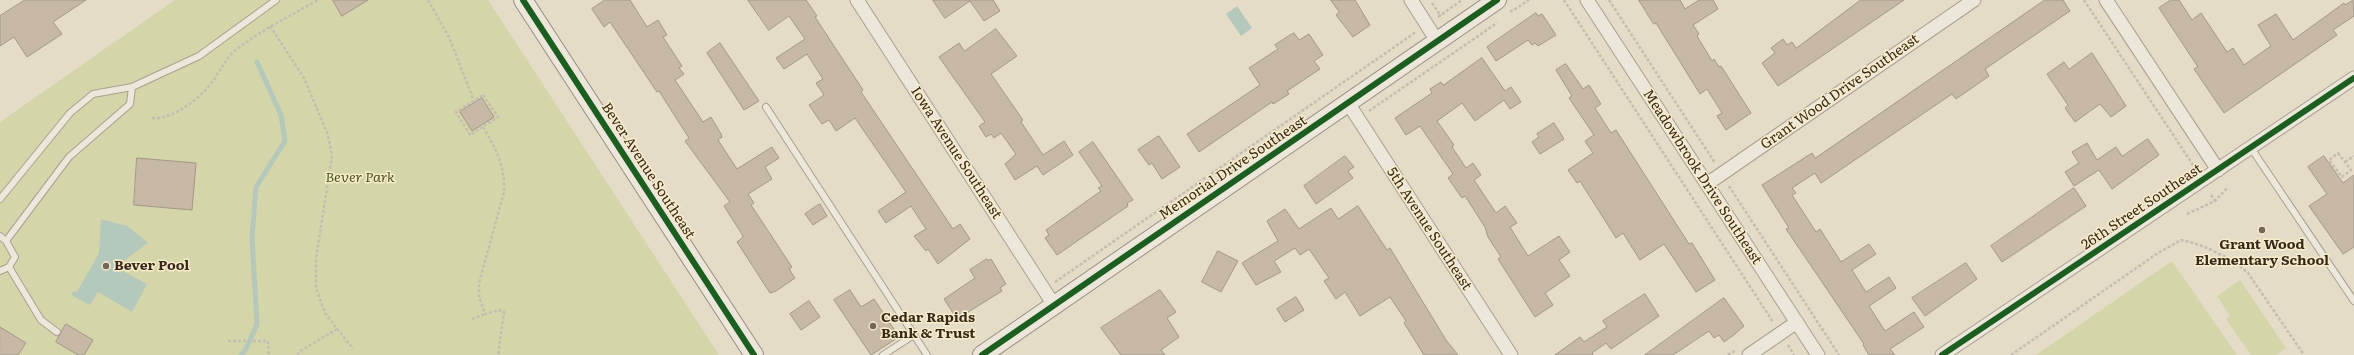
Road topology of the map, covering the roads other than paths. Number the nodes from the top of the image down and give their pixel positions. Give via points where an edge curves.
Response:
1 (276, 0) edge
2 (522, 0) edge
3 (857, 0) edge
4 (1411, 0) edge
5 (1496, 0) edge
6 (1586, 0) edge
7 (1974, 0) edge
8 (2106, 0) edge
9 (1438, 41) junction
10 (2354, 78) edge
11 (132, 87) junction
12 (1348, 103) junction
13 (766, 107) dead end
14 (2251, 148) junction
15 (2218, 170) junction
16 (1707, 184) junction
17 (0, 198) edge
18 (0, 236) edge
19 (6, 241) junction
20 (9, 268) junction
21 (0, 271) edge
22 (2354, 301) edge
23 (1054, 305) junction
24 (1797, 322) junction
25 (57, 332) dead end
26 (914, 335) junction
27 (754, 355) edge
28 (883, 355) edge
29 (927, 355) edge
30 (982, 355) edge
31 (1511, 355) edge
32 (1749, 355) edge
33 (1818, 355) edge
34 (1942, 355) edge

1 - 11 lane via 199,56
2 - 27 street, Bever Avenue Southeast
3 - 23 street, Iowa Avenue Southeast
4 - 9 street
5 - 9 street, Memorial Drive Southeast
6 - 16 street, Meadowbrook Drive Southeast
7 - 16 street, Grant Wood Drive Southeast
8 - 15 street
9 - 12 street, Memorial Drive Southeast
10 - 14 street, 26th Street Southeast
11 - 17 lane via 93,94 70,113
11 - 19 lane via 130,104 69,157
12 - 23 street, Memorial Drive Southeast
12 - 31 street, 5th Avenue Southeast
13 - 26 lane
14 - 15 street, 26th Street Southeast
14 - 22 lane
15 - 34 street, 26th Street Southeast
16 - 24 street, Meadowbrook Drive Southeast
18 - 19 lane
19 - 20 lane via 15,257
20 - 21 lane
20 - 25 lane via 41,320
23 - 30 street, Memorial Drive Southeast
24 - 32 street
24 - 33 street, Meadowbrook Drive Southeast
26 - 28 lane
26 - 29 lane

